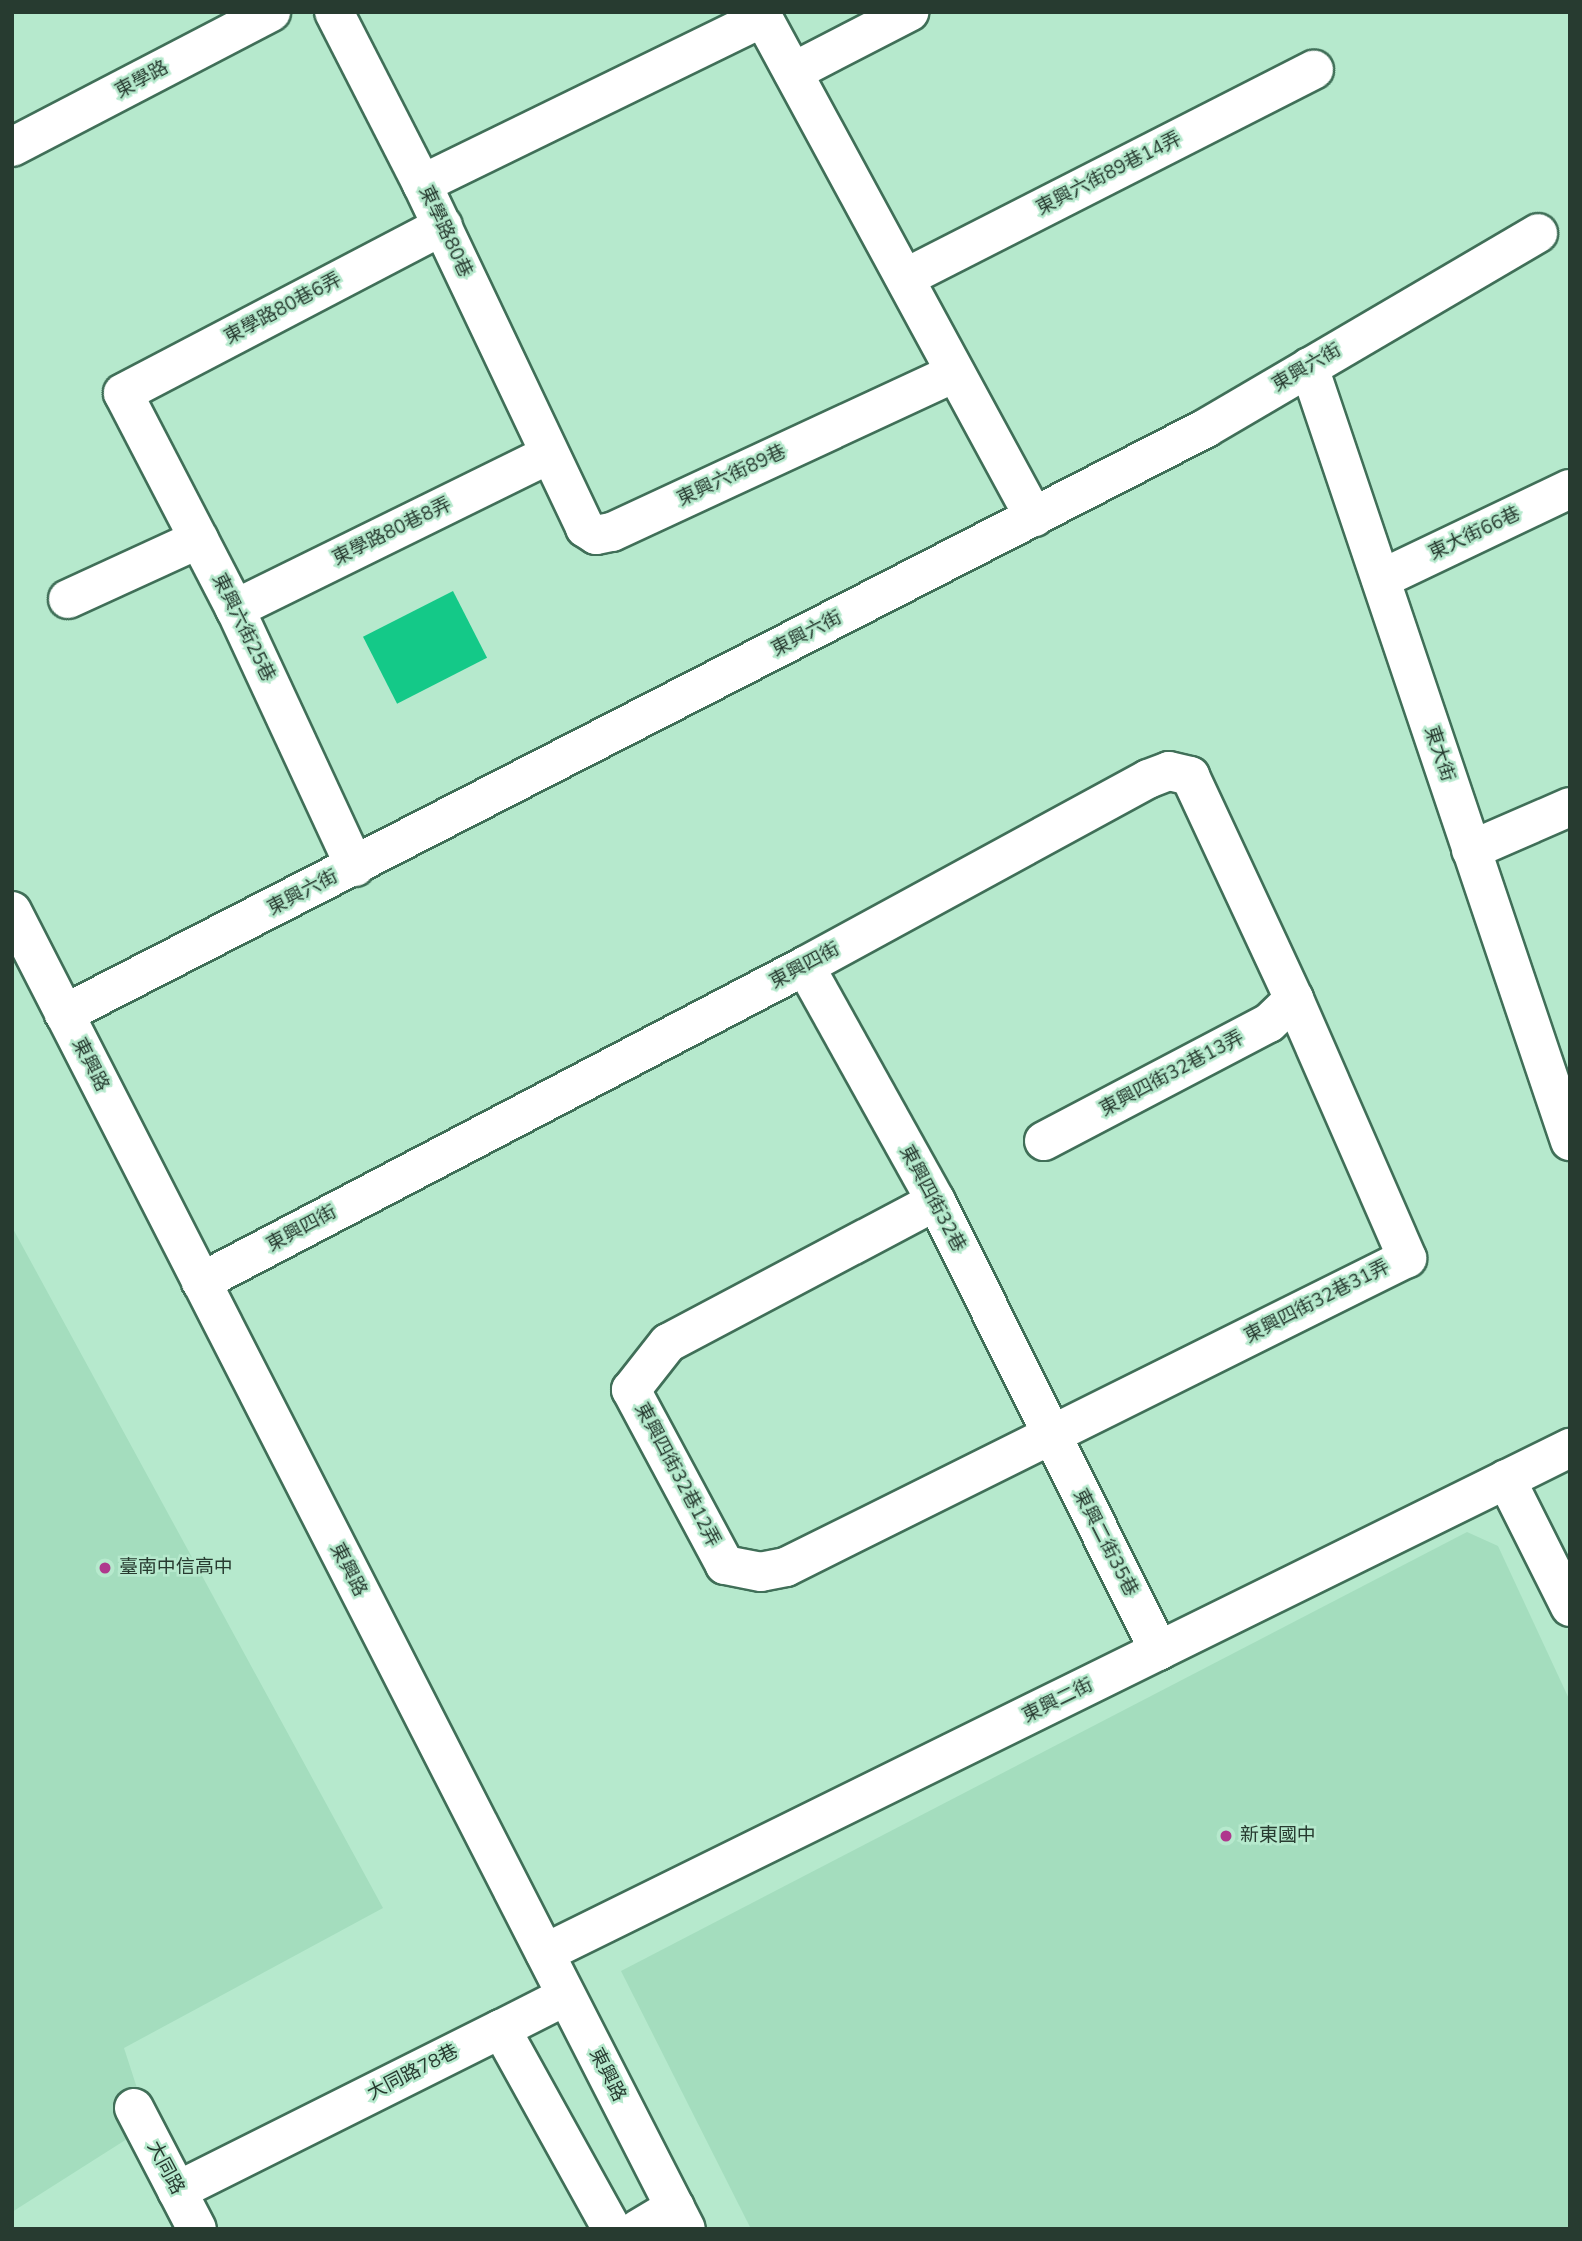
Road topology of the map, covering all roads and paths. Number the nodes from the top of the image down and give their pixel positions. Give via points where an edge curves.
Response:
1 (271, 12) edge
2 (334, 12) edge
3 (909, 12) edge
4 (761, 15) edge
5 (1314, 70) dead end
6 (793, 72) junction
7 (12, 147) edge
8 (422, 184) junction
9 (443, 226) junction
10 (1538, 233) dead end
11 (905, 278) junction
12 (1309, 367) junction
13 (952, 374) junction
14 (123, 393) joint
15 (548, 455) junction
16 (1570, 489) edge
17 (1034, 517) junction
18 (198, 539) junction
19 (1381, 579) junction
20 (68, 600) dead end
21 (235, 610) junction
22 (1570, 807) edge
23 (1471, 850) junction
24 (355, 867) junction
25 (12, 911) edge
26 (805, 966) junction
27 (1294, 999) junction
28 (64, 1014) junction
29 (1044, 1140) dead end
30 (1570, 1141) edge
31 (936, 1202) junction
32 (201, 1282) junction
33 (1051, 1435) junction
34 (1570, 1448) edge
35 (1506, 1479) junction
36 (1570, 1607) edge
37 (1159, 1651) junction
38 (545, 1953) junction
39 (566, 1996) junction
40 (501, 2029) junction
41 (134, 2108) dead end
42 (177, 2191) junction
43 (680, 2218) edge
44 (197, 2229) edge
45 (612, 2229) edge
46 (638, 2229) edge

1 - 7 street, 東學路
2 - 8 street, 東學路80巷
3 - 6 street
4 - 6 street
4 - 8 street
5 - 11 street, 東興六街89巷14弄
6 - 11 street
8 - 9 street, 東學路80巷
9 - 14 street, 東學路80巷6弄
9 - 15 street, 東學路80巷
10 - 12 street, 東興六街
11 - 13 street
12 - 17 street, 東興六街 via 1206,428
12 - 19 street, 東大街
13 - 15 street, 東興六街89巷 via 612,532 596,535 585,528
13 - 17 street
14 - 18 street, 東興六街25巷
15 - 21 street, 東學路80巷8弄
16 - 19 street, 東大街66巷
17 - 24 street, 東興六街
18 - 20 street
18 - 21 street, 東興六街25巷
19 - 23 street, 東大街
21 - 24 street, 東興六街25巷
22 - 23 street
23 - 30 street, 東大街
24 - 28 street, 東興六街
25 - 28 street, 東興路
26 - 27 street, 東興四街 via 1170,771 1190,776
26 - 31 street, 東興四街32巷
26 - 32 street, 東興四街
27 - 29 street, 東興四街32巷13弄 via 1269,1023
27 - 33 street, 東興四街32巷31弄 via 1406,1258
28 - 32 street, 東興路
31 - 33 street, 東興四街32巷
31 - 33 street, 東興四街32巷12弄 via 668,1343 631,1390 725,1565 761,1572 786,1567
32 - 38 street, 東興路
33 - 37 street, 東興二街35巷
34 - 35 street, 東興二街
35 - 36 street
35 - 37 street, 東興二街
37 - 38 street, 東興二街
38 - 39 street, 東興路
39 - 40 street, 大同路78巷
39 - 43 street, 東興路
40 - 42 street, 大同路78巷
40 - 45 street
41 - 42 street, 大同路
42 - 44 street, 大同路
43 - 46 street

